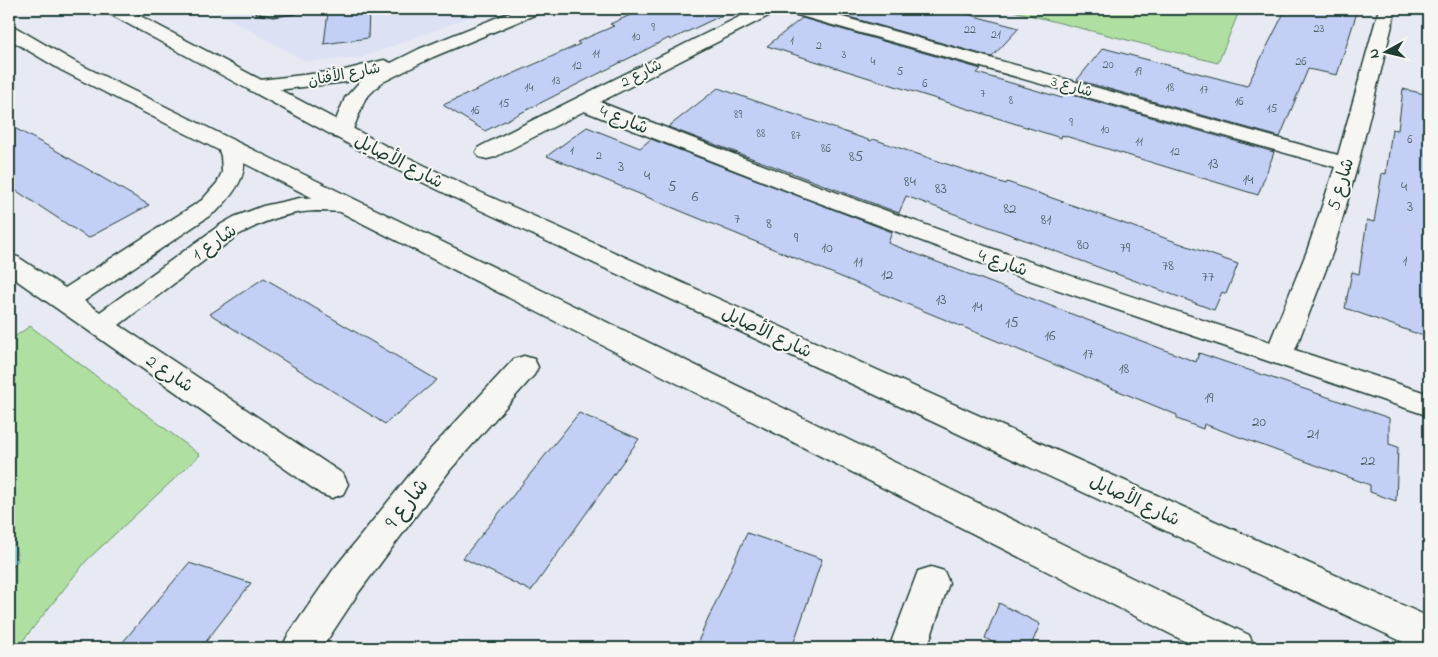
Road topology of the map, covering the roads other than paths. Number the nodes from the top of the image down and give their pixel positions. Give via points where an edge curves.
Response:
1 (114, 9) edge
2 (263, 9) edge
3 (290, 9) edge
4 (533, 9) edge
5 (768, 9) edge
6 (796, 9) edge
7 (1388, 9) edge
8 (9, 31) edge
9 (426, 53) junction
10 (260, 86) junction
11 (583, 103) junction
12 (342, 132) junction
13 (229, 148) junction
14 (486, 152) dead end
15 (1347, 164) junction
16 (210, 205) junction
17 (346, 205) junction
18 (243, 222) junction
19 (9, 263) edge
20 (65, 301) junction
21 (100, 325) junction
22 (1279, 355) junction
23 (524, 367) dead end
24 (1429, 405) edge
25 (332, 484) dead end
26 (931, 584) dead end
27 (1429, 635) edge
28 (301, 648) edge
29 (908, 648) edge
30 (1236, 648) edge

1 - 10 street, شارع الأصايل
2 - 3 street
4 - 9 street, شارع الأفنان
5 - 11 street, شارع 2
6 - 15 street, شارع 3
7 - 15 street, شارع 5
8 - 13 street via 68,66
9 - 10 street, شارع الأفنان via 346,76
9 - 12 street, شارع الأفنان via 366,85 355,98
10 - 12 street, شارع الأصايل
11 - 14 street, شارع 2
11 - 22 street, شارع 4 via 922,234
12 - 27 street, شارع الأصايل via 476,199
13 - 16 street, شارع 1 via 235,159 234,174
13 - 17 street
15 - 22 street, شارع 5 via 1320,250
16 - 18 street
16 - 20 street, شارع 1
17 - 18 street, شارع 1 via 322,202 295,205
17 - 30 street
18 - 21 street, شارع 1
19 - 20 street, شارع 2
20 - 21 street, شارع 2
21 - 25 street, شارع 2
22 - 24 street, شارع 4
23 - 28 street, شارع 9 via 439,461 346,581
26 - 29 street

